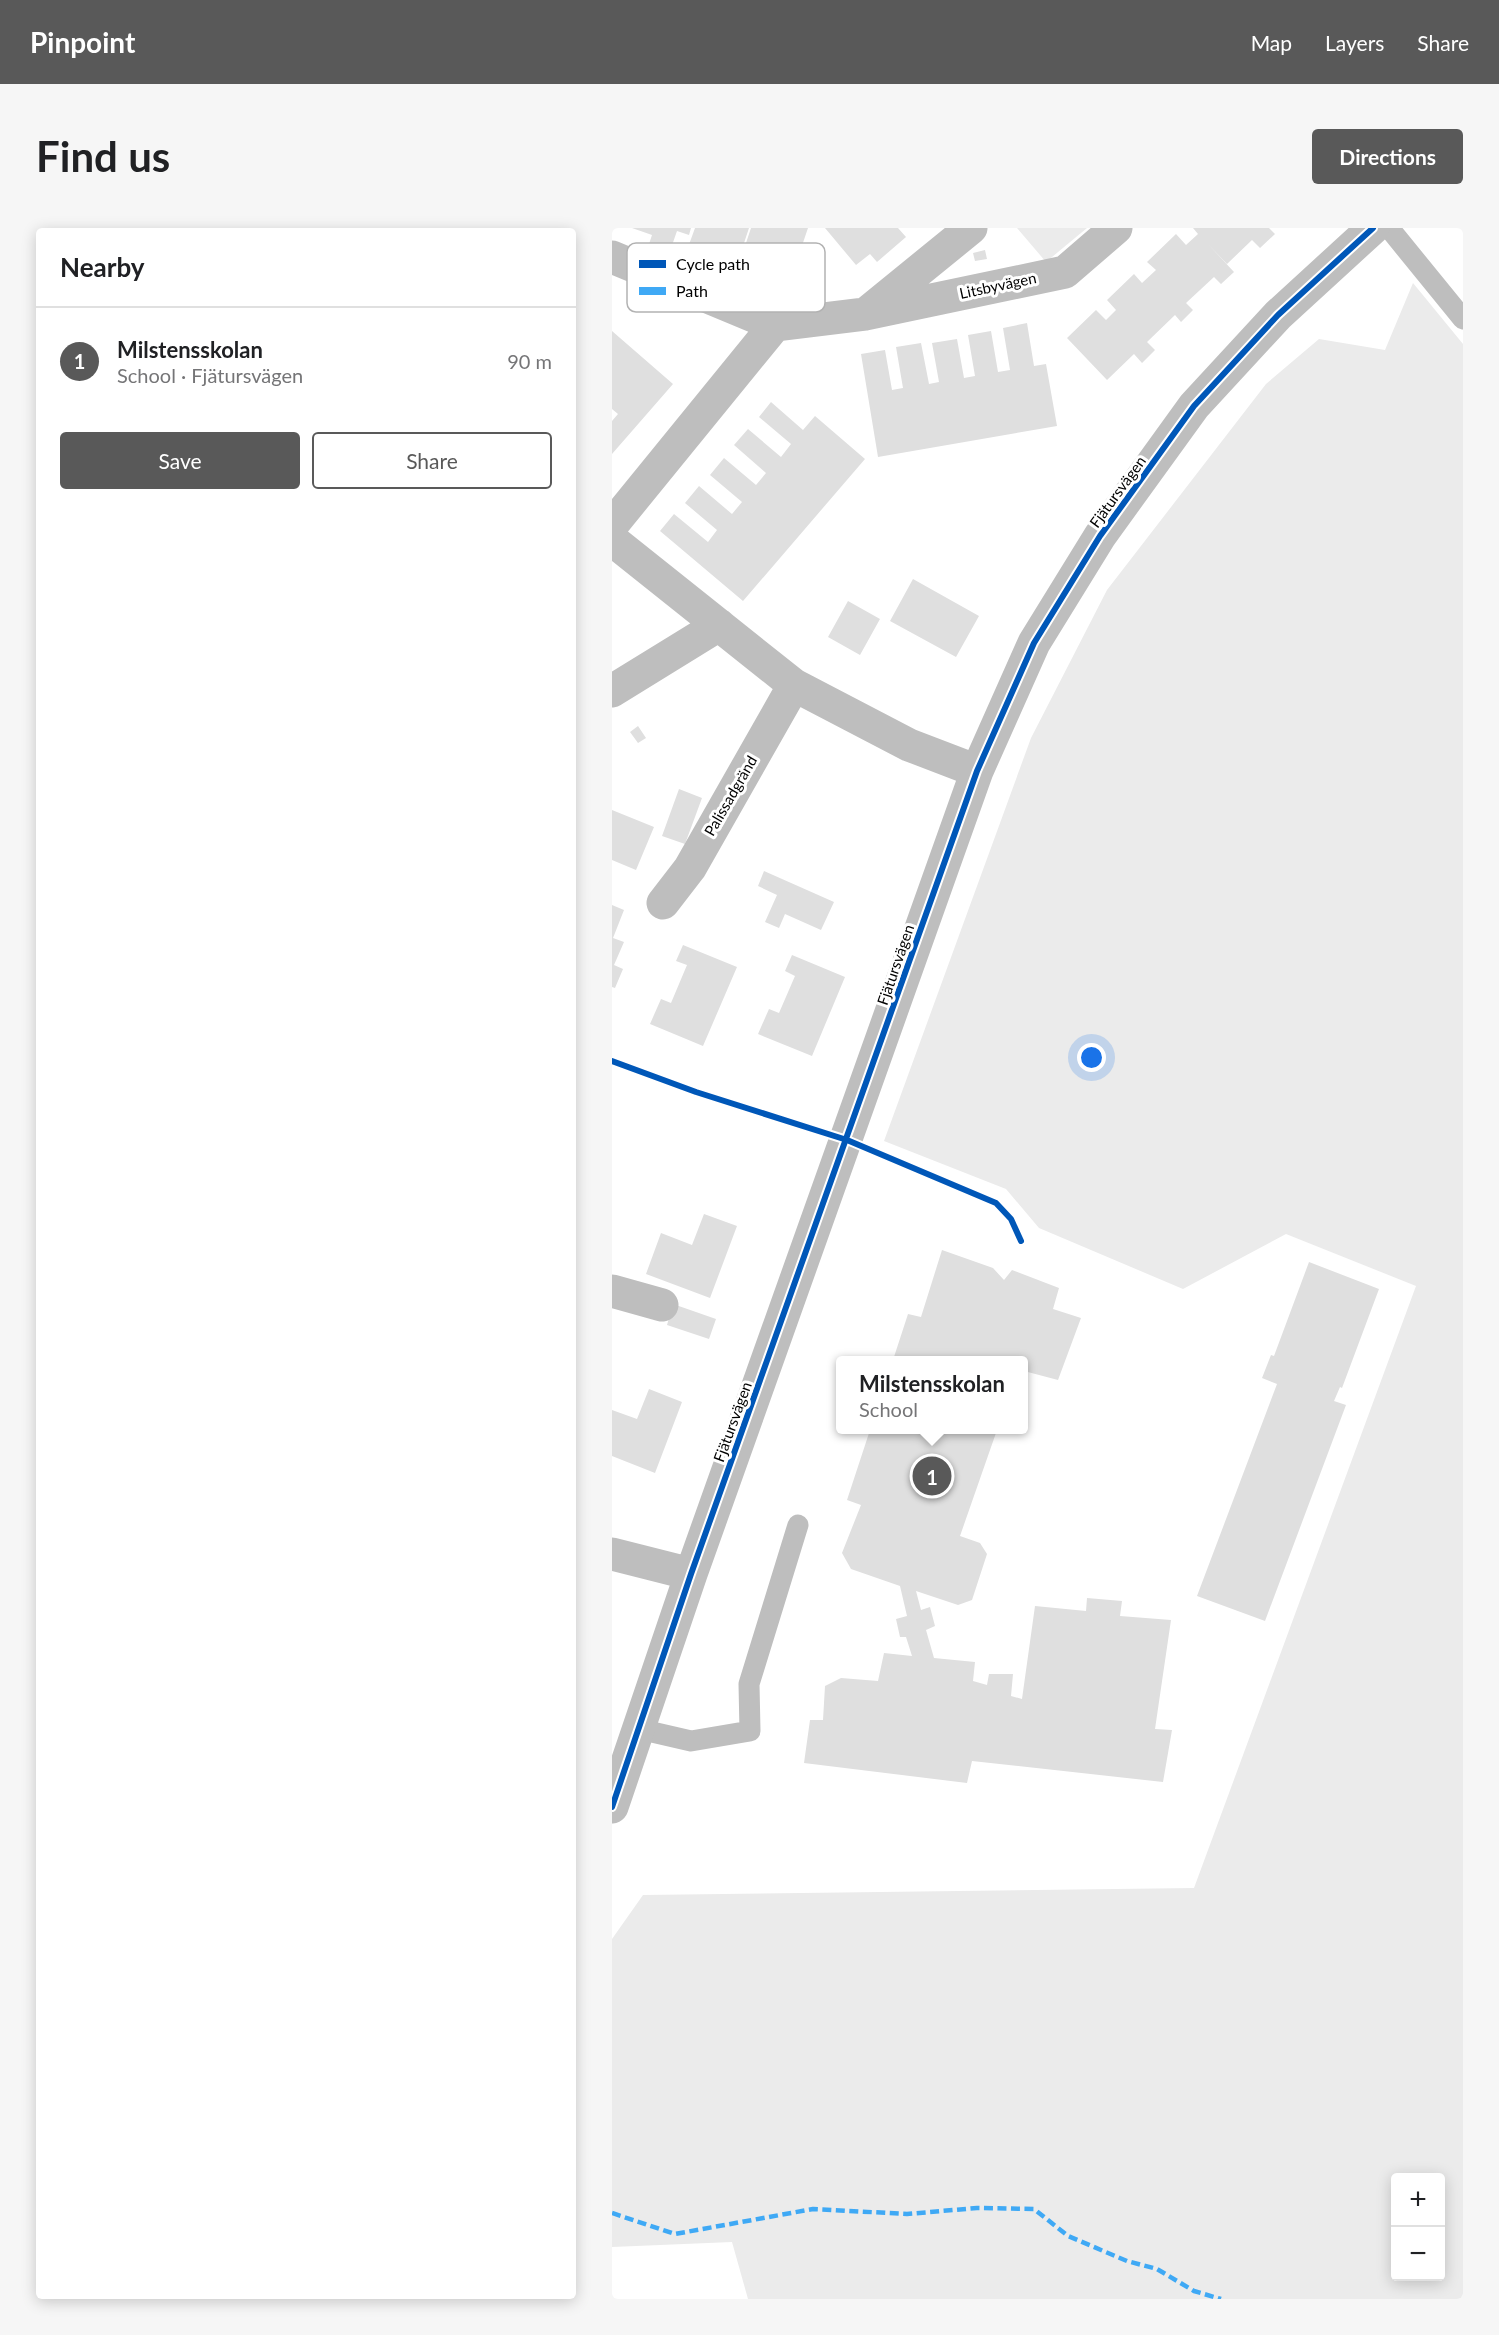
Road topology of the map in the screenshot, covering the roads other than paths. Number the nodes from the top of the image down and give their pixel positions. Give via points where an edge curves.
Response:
1 (971, 228) edge
2 (1116, 228) edge
3 (1373, 228) edge
4 (1389, 228) edge
5 (612, 257) edge
6 (627, 263) edge
7 (744, 312) edge
8 (865, 314) junction
9 (1463, 319) edge
10 (775, 325) junction
11 (612, 525) edge
12 (612, 540) edge
13 (719, 625) junction
14 (794, 685) junction
15 (612, 691) edge
16 (977, 771) junction
17 (663, 903) dead end
18 (614, 1296) edge
19 (662, 1305) dead end
20 (798, 1525) dead end
21 (612, 1554) edge
22 (691, 1574) junction
23 (639, 1729) junction
24 (612, 1807) edge

1 - 8 street
2 - 8 street, Litsbyvägen via 1065,272
3 - 16 street, Fjätursvägen via 1278,315 1194,406 1100,536 1034,643
4 - 9 lane
5 - 6 street, Litsbyvägen
7 - 10 street, Litsbyvägen
8 - 10 street, Litsbyvägen
10 - 11 street
12 - 13 street
13 - 14 street
13 - 15 street
14 - 16 street via 909,745
14 - 17 street, Palissadgränd via 690,868
16 - 22 street, Fjätursvägen
18 - 19 street
20 - 23 lane via 749,1684 750,1731 691,1742
21 - 22 street
22 - 23 street, Fjätursvägen
23 - 24 street, Fjätursvägen

